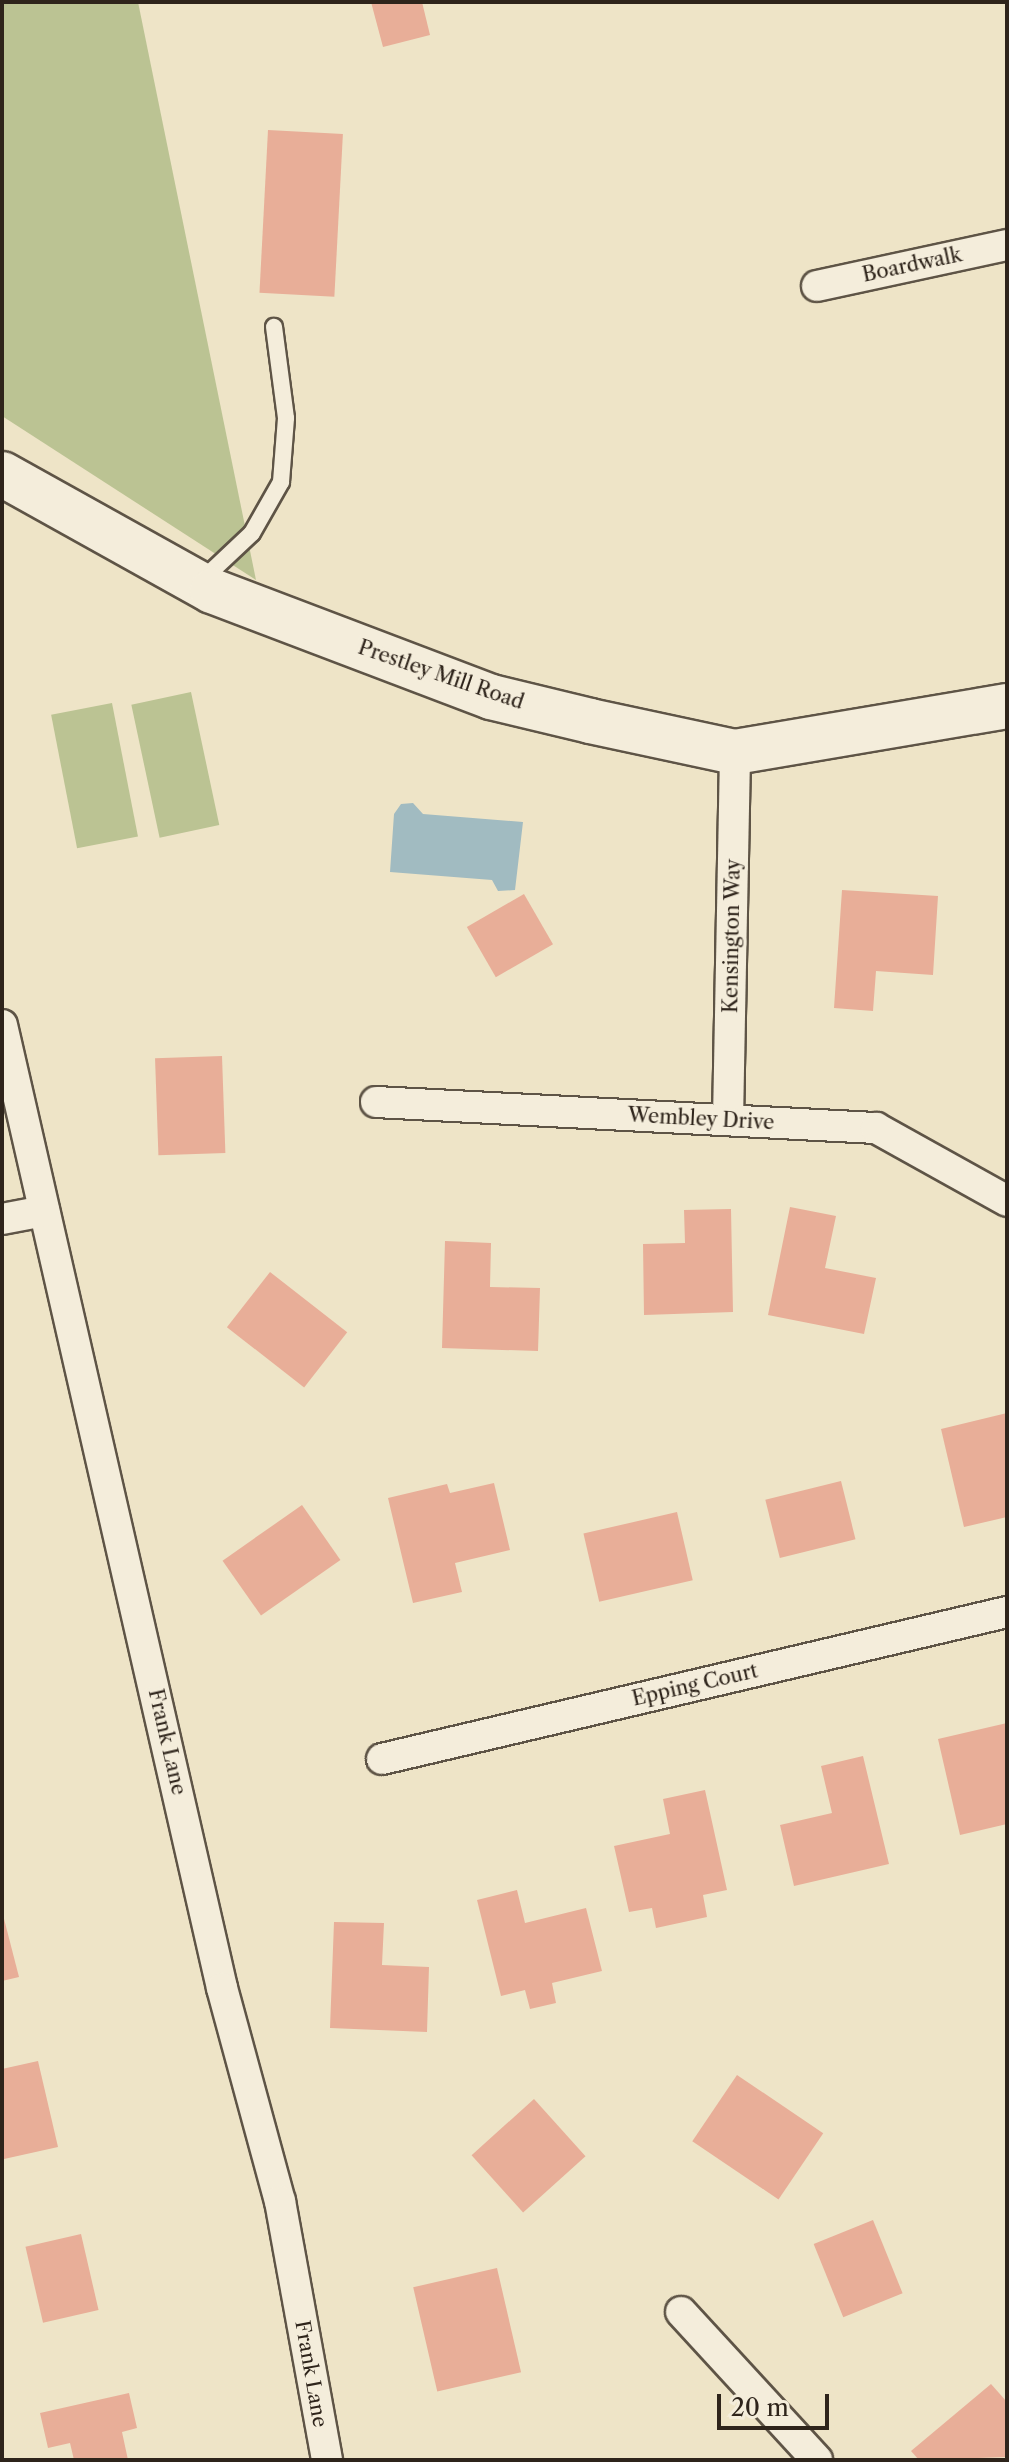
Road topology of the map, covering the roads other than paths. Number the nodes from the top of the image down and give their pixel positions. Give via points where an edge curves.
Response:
1 (1007, 245) edge
2 (817, 286) dead end
3 (274, 327) dead end
4 (2, 474) edge
5 (199, 583) junction
6 (1007, 706) edge
7 (735, 752) junction
8 (2, 1025) edge
9 (376, 1102) dead end
10 (728, 1120) junction
11 (1007, 1201) edge
12 (44, 1211) junction
13 (2, 1219) edge
14 (1007, 1612) edge
15 (382, 1759) dead end
16 (681, 2312) dead end
17 (327, 2460) edge
18 (817, 2460) edge

1 - 2 street, Boardwalk
3 - 5 lane via 286,418 281,482 252,533
4 - 5 street, Prestley Mill Road
5 - 7 street, Prestley Mill Road via 491,697
6 - 7 street, Prestley Mill Road
7 - 10 street, Kensington Way
8 - 12 street, Frank Lane
9 - 10 street, Wembley Drive
10 - 11 street, Wembley Drive via 876,1128
12 - 13 street
12 - 17 street, Frank Lane via 222,1988 280,2201
14 - 15 street, Epping Court
16 - 18 street

